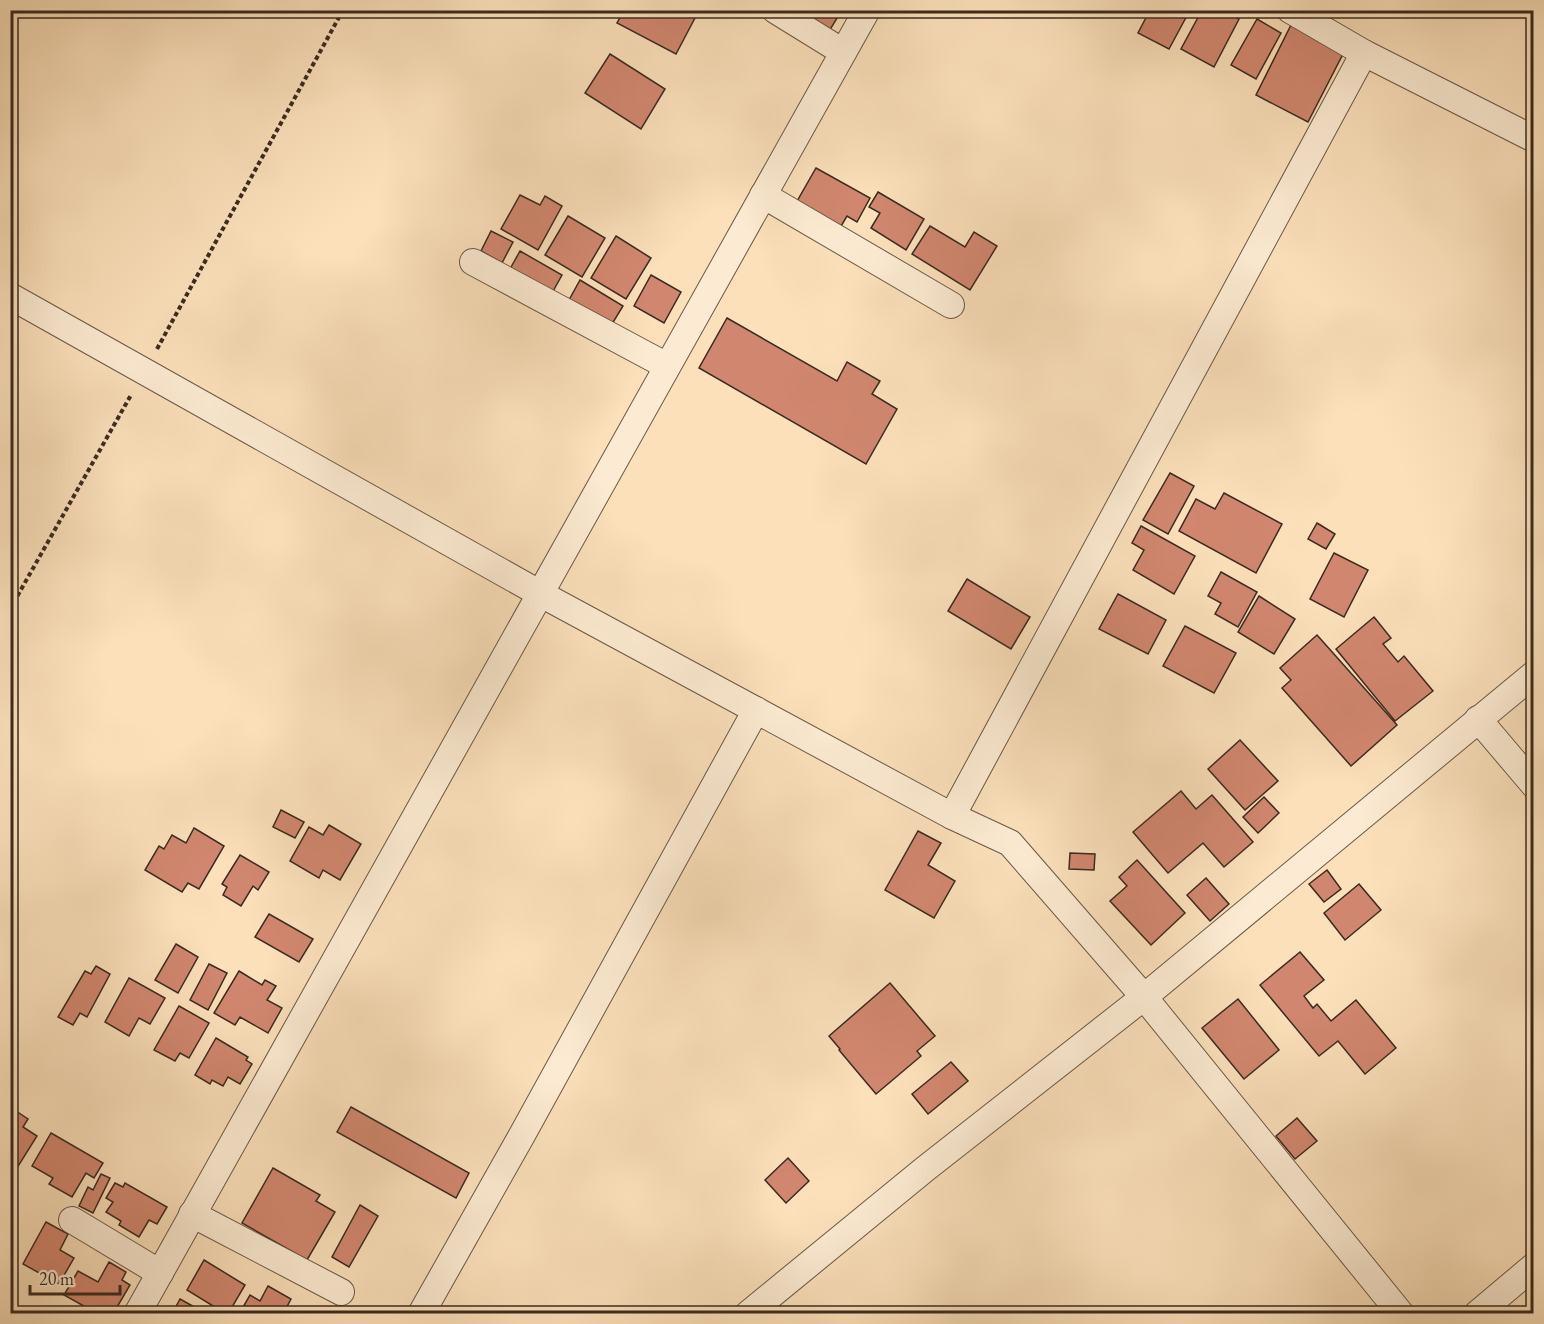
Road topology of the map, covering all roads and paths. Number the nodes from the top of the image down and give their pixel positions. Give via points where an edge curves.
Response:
1 (343, 10) edge
2 (776, 10) edge
3 (867, 10) edge
4 (1290, 10) edge
5 (843, 52) junction
6 (1364, 53) junction
7 (1533, 139) edge
8 (764, 195) junction
9 (473, 262) dead end
10 (10, 296) edge
11 (951, 304) dead end
12 (667, 366) junction
13 (145, 370) junction
14 (540, 593) junction
15 (10, 609) edge
16 (1533, 674) edge
17 (756, 710) junction
18 (1478, 719) junction
19 (1533, 785) edge
20 (952, 816) junction
21 (1144, 997) junction
22 (192, 1214) junction
23 (72, 1220) dead end
24 (1533, 1266) edge
25 (160, 1273) junction
26 (341, 1292) dead end
27 (137, 1314) edge
28 (421, 1314) edge
29 (748, 1314) edge
30 (1401, 1314) edge
31 (1477, 1314) edge

1 - 13 path
2 - 5 street
3 - 5 street
4 - 6 street
5 - 8 street
6 - 7 street
6 - 20 street
8 - 11 street
8 - 12 street
9 - 12 street
10 - 13 street
12 - 14 street
13 - 14 street
13 - 15 path
14 - 17 street
14 - 22 street
16 - 18 street
17 - 20 street
17 - 28 street
18 - 19 street
18 - 21 street
20 - 21 street via 1010,843
21 - 29 street
21 - 30 street
22 - 25 street
22 - 26 street
23 - 25 street
24 - 31 street
25 - 27 street

